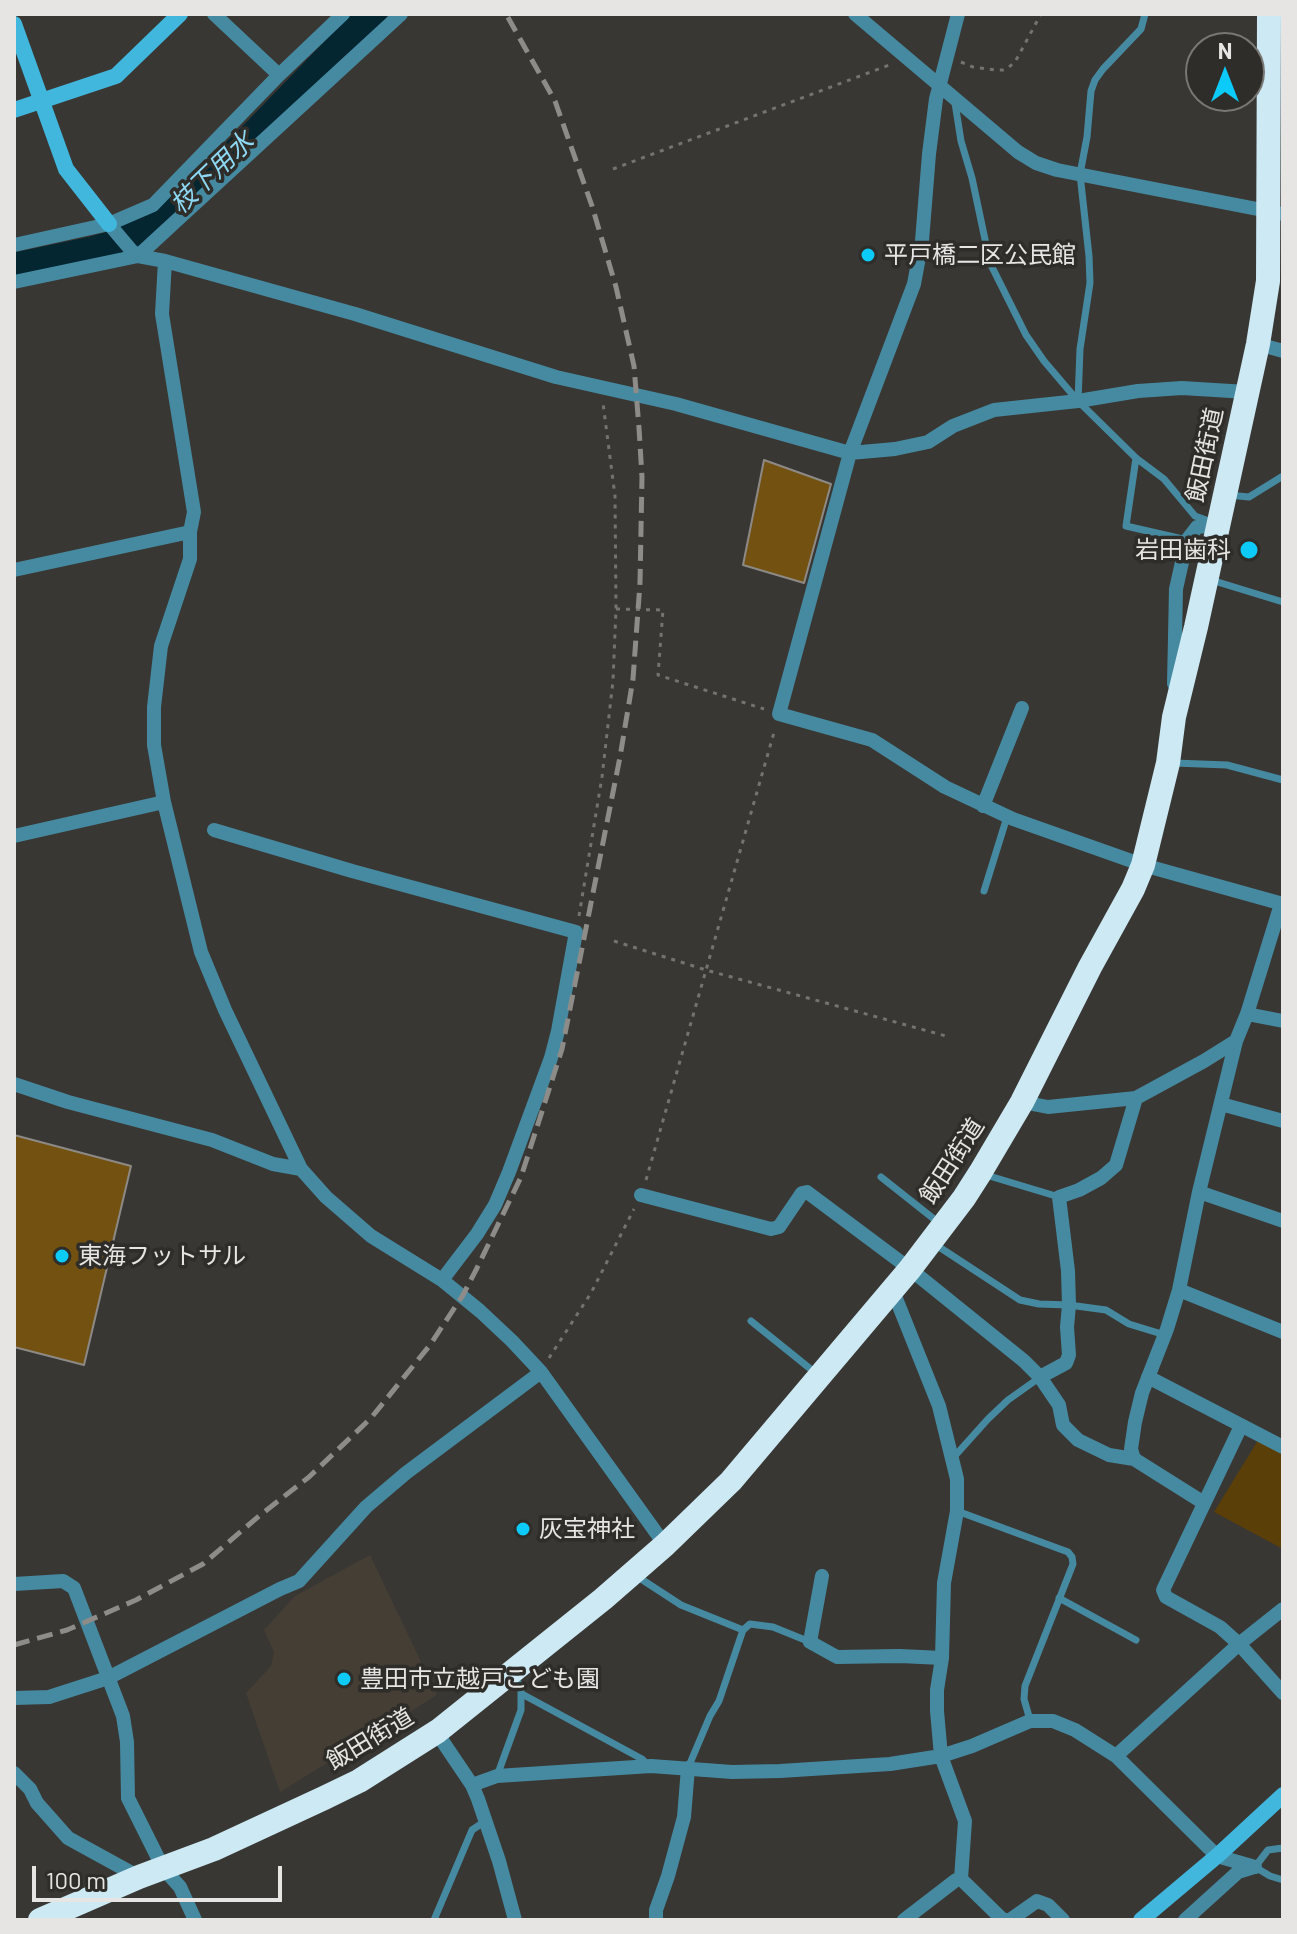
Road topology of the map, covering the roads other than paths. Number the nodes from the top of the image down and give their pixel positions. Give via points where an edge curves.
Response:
1 (180, 14) edge
2 (214, 14) edge
3 (343, 14) edge
4 (401, 14) edge
5 (855, 14) edge
6 (958, 14) edge
7 (1145, 14) edge
8 (1269, 14) edge
9 (14, 24) edge
10 (279, 75) junction
11 (939, 86) junction
12 (954, 97) junction
13 (41, 102) junction
14 (14, 110) edge
15 (1080, 174) junction
16 (1276, 213) edge
17 (109, 224) junction
18 (14, 245) edge
19 (135, 253) junction
20 (165, 261) junction
21 (14, 282) edge
22 (1258, 344) junction
23 (1283, 351) edge
24 (1247, 392) junction
25 (1078, 401) junction
26 (850, 453) junction
27 (1136, 458) junction
28 (1283, 476) edge
29 (1224, 494) junction
30 (1219, 525) junction
31 (190, 532) junction
32 (1187, 540) junction
33 (14, 570) edge
34 (1205, 579) junction
35 (1283, 602) edge
36 (1022, 708) dead end
37 (1174, 717) junction
38 (1168, 763) junction
39 (1283, 780) edge
40 (164, 802) junction
41 (983, 806) junction
42 (1007, 817) junction
43 (214, 830) dead end
44 (14, 836) edge
45 (1143, 865) junction
46 (984, 891) dead end
47 (1282, 899) edge
48 (1247, 1014) junction
49 (1283, 1021) edge
50 (1236, 1041) junction
51 (14, 1084) edge
52 (1136, 1098) junction
53 (1022, 1102) junction
54 (1221, 1104) junction
55 (1283, 1121) edge
56 (301, 1169) junction
57 (980, 1173) junction
58 (881, 1177) dead end
59 (1199, 1192) junction
60 (641, 1195) road end
61 (1059, 1197) junction
62 (1283, 1221) edge
63 (937, 1234) junction
64 (910, 1269) junction
65 (442, 1280) junction
66 (1179, 1290) junction
67 (893, 1291) junction
68 (1069, 1305) junction
69 (751, 1321) dead end
70 (1283, 1332) edge
71 (1165, 1335) junction
72 (541, 1372) junction
73 (819, 1376) junction
74 (1040, 1377) junction
75 (1148, 1377) junction
76 (1241, 1426) junction
77 (1283, 1447) edge
78 (953, 1458) junction
79 (1134, 1459) junction
80 (1204, 1503) junction
81 (957, 1511) junction
82 (665, 1545) junction
83 (632, 1574) junction
84 (822, 1576) dead end
85 (14, 1584) edge
86 (1059, 1598) junction
87 (1283, 1609) edge
88 (743, 1630) junction
89 (1136, 1640) dead end
90 (810, 1642) junction
91 (1239, 1644) junction
92 (942, 1658) junction
93 (108, 1678) junction
94 (517, 1683) junction
95 (1283, 1693) edge
96 (14, 1698) edge
97 (1030, 1721) junction
98 (438, 1731) junction
99 (941, 1756) junction
100 (1116, 1756) junction
101 (649, 1766) junction
102 (688, 1768) junction
103 (14, 1773) edge
104 (497, 1776) junction
105 (472, 1785) junction
106 (1283, 1795) edge
107 (486, 1821) junction
108 (1283, 1848) edge
109 (1217, 1856) junction
110 (1255, 1867) junction
111 (163, 1868) junction
112 (139, 1877) junction
113 (961, 1879) junction
114 (1283, 1880) edge
115 (40, 1920) edge
116 (195, 1920) edge
117 (434, 1920) edge
118 (515, 1920) edge
119 (656, 1920) edge
120 (904, 1920) edge
121 (1008, 1920) edge
122 (1063, 1920) edge
123 (1141, 1920) edge
124 (1185, 1920) edge

1 - 13 street via 116,76
2 - 10 street
3 - 10 street
4 - 19 street
5 - 11 street
6 - 11 street
7 - 15 lane via 1135,37 1095,80
8 - 16 highway, 飯田街道
9 - 13 street
10 - 17 street via 153,205
11 - 12 street
11 - 26 street via 914,284
12 - 15 street via 1036,163
12 - 25 lane via 990,263 1026,335
13 - 14 street
13 - 17 street via 66,169
15 - 16 street
15 - 25 lane via 1090,283
16 - 22 highway, 飯田街道
17 - 18 street
17 - 19 street
19 - 20 street
19 - 21 street
20 - 26 street via 556,377
20 - 31 street via 162,314 194,512
22 - 23 street
22 - 24 highway, 飯田街道
24 - 25 street via 1182,388
24 - 29 highway, 飯田街道
25 - 26 street via 994,410 928,442
25 - 27 lane
26 - 41 street via 779,714 872,740
27 - 30 lane via 1164,479 1195,516
27 - 32 lane via 1126,526
28 - 29 lane via 1249,497
29 - 30 highway, 飯田街道
30 - 32 street via 1197,527
30 - 34 highway, 飯田街道
31 - 33 street
31 - 40 street via 190,559 161,646 154,707
32 - 37 street via 1176,589
34 - 35 lane
34 - 37 highway, 飯田街道
36 - 41 street
37 - 38 highway, 飯田街道
38 - 39 lane via 1227,765
38 - 45 highway, 飯田街道
40 - 44 street
40 - 56 street via 201,952
41 - 42 street
42 - 45 street
42 - 46 lane
43 - 65 street via 576,932 551,1058 520,1145 495,1205
45 - 47 street
45 - 53 highway, 飯田街道
47 - 48 street
48 - 49 street
48 - 50 street
50 - 52 street
50 - 54 street
51 - 56 street
52 - 53 street via 1048,1107
52 - 61 street via 1116,1165
53 - 57 highway, 飯田街道
54 - 55 street
54 - 59 street
56 - 65 street via 371,1236
57 - 61 lane
57 - 63 highway, 飯田街道
58 - 63 lane
59 - 62 street
59 - 66 street
60 - 64 street via 771,1229 779,1227 807,1192
61 - 68 street
63 - 64 highway, 飯田街道
63 - 68 lane via 1020,1300
64 - 67 highway, 飯田街道
64 - 74 street
65 - 72 street
66 - 70 street
66 - 71 street
67 - 73 highway, 飯田街道
67 - 78 street via 939,1406
68 - 71 lane via 1106,1310
68 - 74 street via 1066,1363
69 - 73 lane
71 - 75 street
72 - 82 street
72 - 93 street via 366,1507 299,1581
73 - 82 highway, 飯田街道 via 731,1481
74 - 78 lane via 1008,1400
74 - 79 street via 1059,1405 1063,1425 1078,1440 1109,1455
75 - 76 street
75 - 79 street via 1135,1422
76 - 77 street
76 - 80 street
78 - 81 street
79 - 80 street
80 - 91 street via 1163,1590
81 - 86 lane via 1068,1552 1073,1564
81 - 92 street via 944,1583
82 - 83 highway, 飯田街道
83 - 88 lane via 681,1605
83 - 94 highway, 飯田街道
84 - 90 street
85 - 93 street via 63,1581 74,1588
86 - 89 lane
86 - 97 lane via 1025,1686
87 - 91 street
88 - 90 lane via 750,1624 773,1627
88 - 102 lane
90 - 92 street via 837,1657
91 - 95 street
91 - 100 street
92 - 99 street via 937,1690
93 - 96 street via 49,1697
93 - 111 street via 123,1716 128,1798
94 - 98 highway, 飯田街道
94 - 101 lane
94 - 104 lane via 521,1710
97 - 99 street
97 - 100 street via 1053,1721
98 - 105 street
98 - 111 highway, 飯田街道 via 359,1781
99 - 102 street via 824,1769
99 - 113 street via 965,1821
100 - 109 street
101 - 102 street
101 - 104 street
102 - 119 street via 684,1817
103 - 112 street via 68,1838
104 - 105 street
105 - 107 street
106 - 109 street
107 - 117 lane via 472,1830
107 - 118 street
108 - 110 lane via 1268,1850
109 - 110 street
109 - 123 street
110 - 114 lane
110 - 124 street via 1238,1872
111 - 112 highway, 飯田街道
111 - 116 street via 180,1887
112 - 115 highway, 飯田街道
113 - 120 street
113 - 121 street
121 - 122 street via 1037,1901

